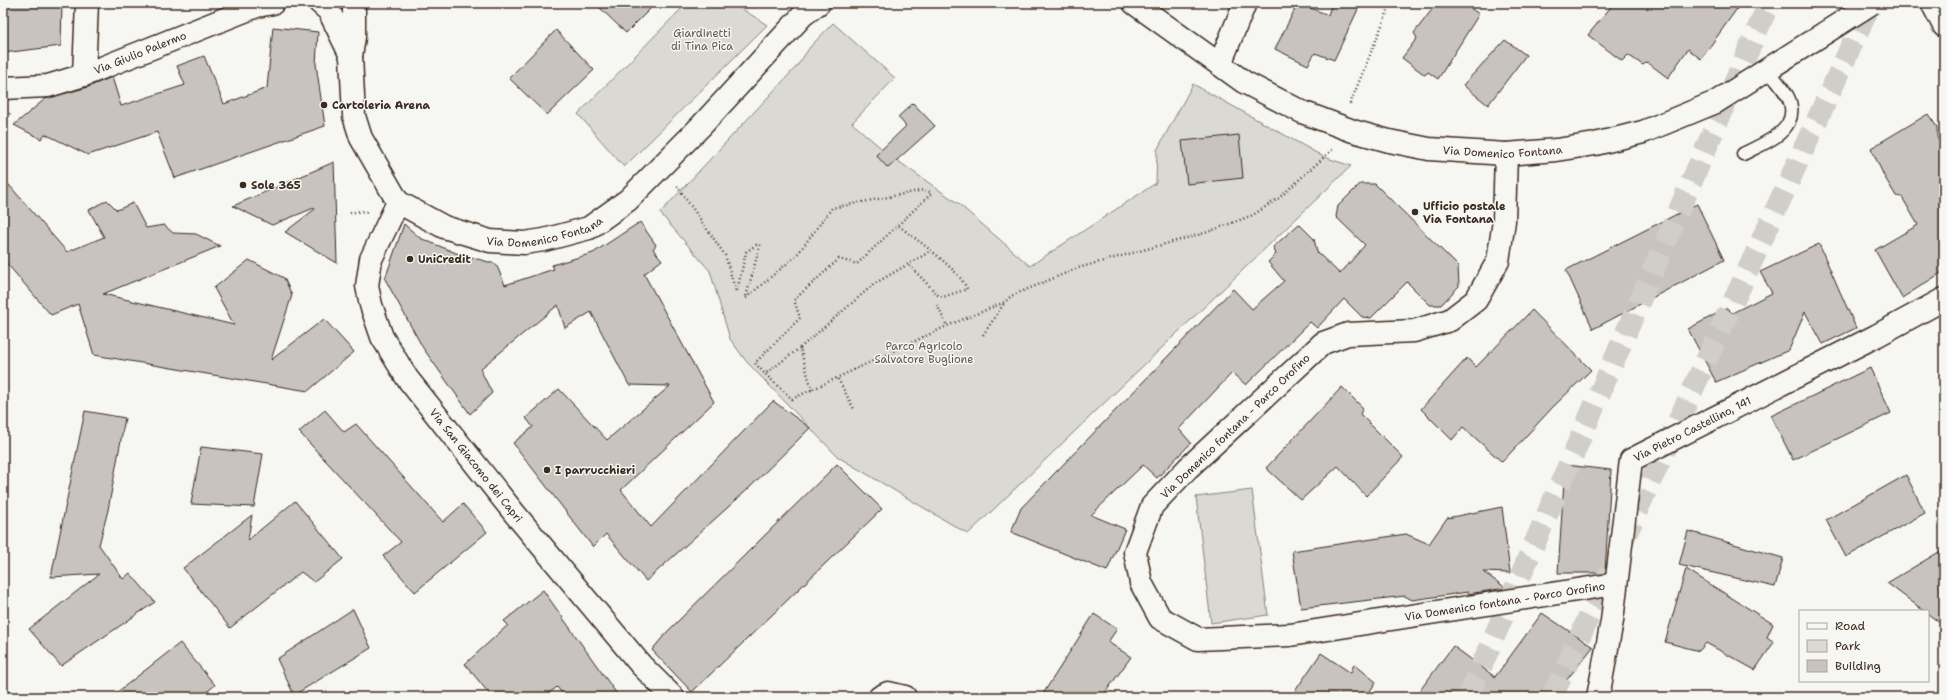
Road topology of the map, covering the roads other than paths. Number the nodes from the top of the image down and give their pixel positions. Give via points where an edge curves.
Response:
1 (88, 3) edge
2 (273, 3) edge
3 (320, 3) edge
4 (354, 3) edge
5 (819, 3) edge
6 (1134, 3) edge
7 (1245, 3) edge
8 (1932, 3) edge
9 (1866, 7) edge
10 (1944, 26) edge
11 (351, 56) junction
12 (1220, 64) junction
13 (1768, 70) junction
14 (84, 75) junction
15 (3, 88) edge
16 (1506, 154) junction
17 (1743, 154) dead end
18 (398, 202) junction
19 (1944, 299) edge
20 (1615, 584) junction
21 (673, 697) edge
22 (880, 697) edge
23 (905, 697) edge
24 (1598, 697) edge

1 - 14 street
2 - 14 street, Via Giulio Palermo via 257,6
3 - 11 street via 329,12
4 - 11 street
5 - 18 street, Via Domenico Fontana via 804,15 628,200 589,228 524,243 490,241 444,227
6 - 12 street, Via Domenico Fontana
7 - 12 street
8 - 10 street
9 - 13 street, Via Domenico Fontana
11 - 18 street via 354,116 361,138
12 - 16 street, Via Domenico Fontana via 1244,82 1302,112 1353,131 1430,149
13 - 16 street, Via Domenico Fontana via 1716,102 1636,135 1556,150
13 - 17 lane via 1787,96 1791,107 1789,124 1776,137
14 - 15 street, Via Giulio Palermo via 48,86
16 - 20 street, Via Domenico fontana - Parco Orofino via 1504,221 1498,261 1476,300 1450,320 1414,331 1348,334 1323,343 1188,468 1152,506 1135,552 1140,583 1160,618 1198,639 1290,635
18 - 21 street, Via San Giacomo dei Capri via 371,259 367,286 382,336 407,378 516,514 641,665
19 - 20 street, Via Pietro Castellino, 141 via 1631,460
20 - 24 street, Via Pietro Castellino, 141 via 1612,621
22 - 23 street via 888,693

